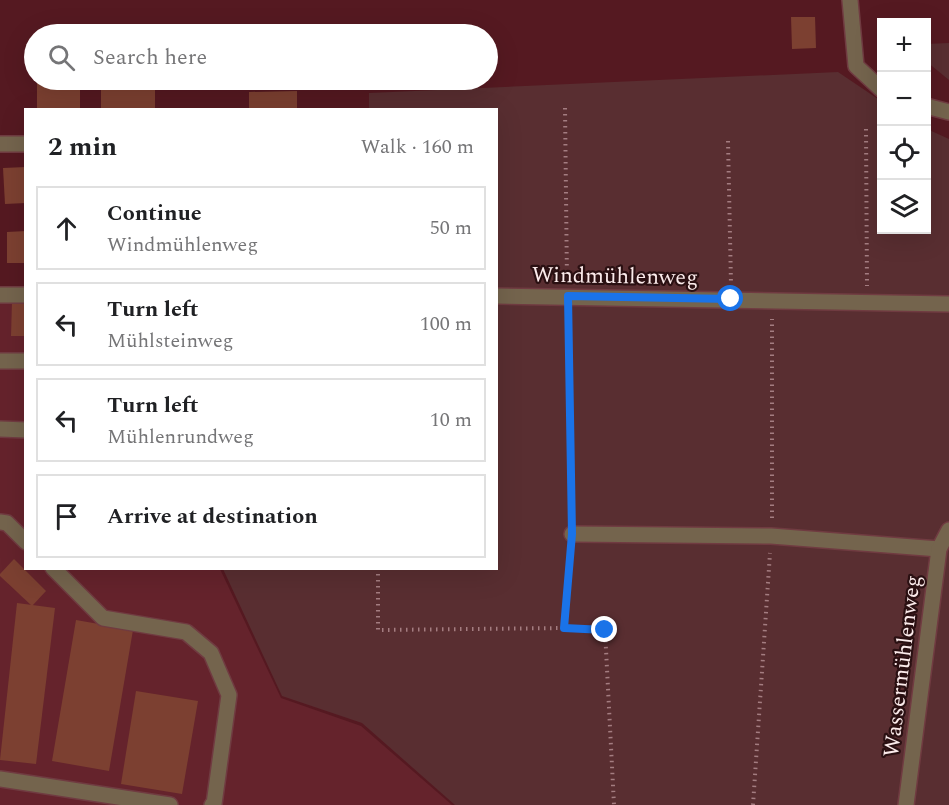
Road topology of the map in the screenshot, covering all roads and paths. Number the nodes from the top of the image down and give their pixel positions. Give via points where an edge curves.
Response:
1 (850, 0) edge
2 (877, 85) edge
3 (931, 107) edge
4 (565, 108) dead end
5 (949, 112) edge
6 (866, 129) dead end
7 (728, 141) dead end
8 (0, 144) edge
9 (24, 144) edge
10 (0, 295) edge
11 (24, 295) edge
12 (498, 296) edge
13 (568, 296) junction
14 (731, 299) junction
15 (867, 302) junction
16 (949, 304) edge
17 (24, 360) edge
18 (0, 361) edge
19 (0, 429) edge
20 (24, 430) edge
21 (0, 522) edge
22 (948, 532) edge
23 (572, 534) junction
24 (24, 540) edge
25 (939, 549) junction
26 (55, 570) edge
27 (378, 570) edge
28 (564, 628) junction
29 (0, 779) edge
30 (170, 805) edge
31 (212, 805) edge
32 (614, 805) edge
33 (906, 805) edge

1 - 2 street via 856,66
3 - 5 street
4 - 13 path
6 - 15 path
7 - 14 path
8 - 9 street
10 - 11 street
12 - 13 street, Windmühlenweg
13 - 14 street, Windmühlenweg
13 - 23 path
14 - 15 street, Windmühlenweg
15 - 16 street, Windmühlenweg
17 - 18 street
19 - 20 street
21 - 24 street via 7,523
22 - 25 street, Wassermühlenweg
23 - 25 street via 771,536
23 - 28 path
25 - 33 street, Wassermühlenweg
26 - 31 street via 103,618 186,632 211,653 229,695
27 - 28 path via 378,630
28 - 32 path via 605,630
29 - 30 street

